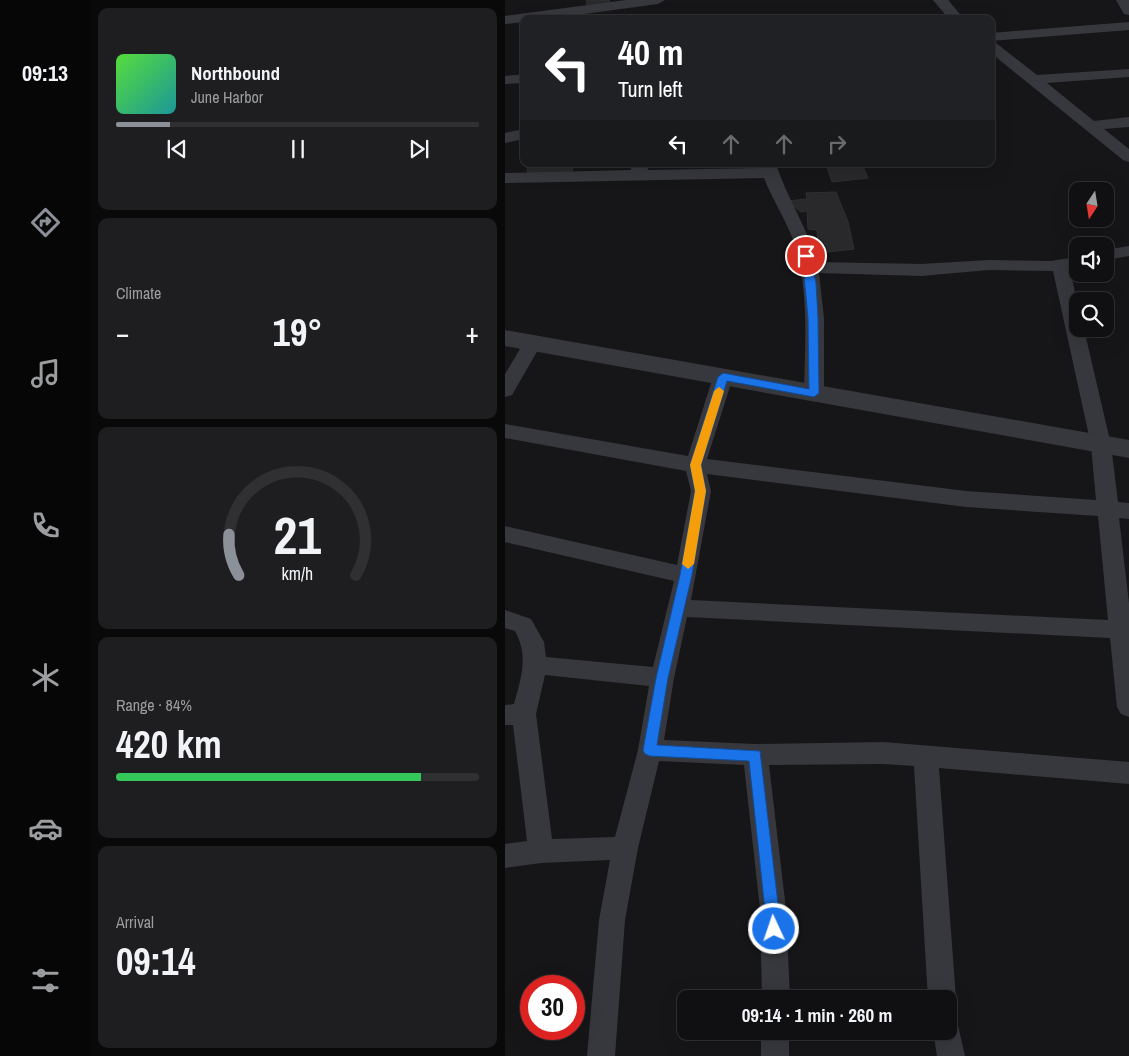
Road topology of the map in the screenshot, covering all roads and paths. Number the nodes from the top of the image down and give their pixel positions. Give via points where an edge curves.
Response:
1 (658, 0) edge
2 (940, 0) edge
3 (1123, 0) edge
4 (1129, 11) edge
5 (543, 15) edge
6 (953, 15) edge
7 (520, 18) edge
8 (505, 20) edge
9 (1129, 26) edge
10 (995, 37) edge
11 (995, 49) edge
12 (1129, 73) edge
13 (520, 78) edge
14 (506, 80) edge
15 (1032, 80) junction
16 (1129, 122) edge
17 (1091, 126) junction
18 (520, 135) edge
19 (505, 138) edge
20 (1129, 157) edge
21 (769, 168) edge
22 (640, 170) edge
23 (505, 178) edge
24 (1129, 251) edge
25 (1114, 254) edge
26 (1069, 263) edge
27 (808, 267) junction
28 (1072, 282) edge
29 (505, 338) edge
30 (533, 343) junction
31 (723, 377) junction
32 (505, 390) edge
33 (814, 393) junction
34 (505, 431) edge
35 (1101, 444) junction
36 (1129, 449) edge
37 (695, 465) junction
38 (1119, 510) edge
39 (505, 534) edge
40 (686, 575) junction
41 (678, 608) junction
42 (505, 619) edge
43 (1124, 630) edge
44 (536, 665) junction
45 (662, 678) junction
46 (1129, 707) edge
47 (515, 715) edge
48 (650, 750) junction
49 (755, 755) junction
50 (926, 756) junction
51 (1129, 773) edge
52 (625, 848) junction
53 (541, 851) junction
54 (505, 856) edge
55 (776, 990) edge
56 (941, 990) edge
57 (775, 1040) edge
58 (948, 1040) edge
59 (601, 1056) edge
60 (775, 1056) edge
61 (951, 1056) edge

1 - 5 street
2 - 6 street
3 - 4 street
7 - 8 street
9 - 10 street
11 - 15 street
12 - 15 street
13 - 14 street
15 - 17 street
16 - 17 street
17 - 20 street
18 - 19 street
21 - 22 street via 695,176
21 - 27 street via 804,246
22 - 23 street
24 - 25 street
26 - 27 street via 921,270
27 - 33 street via 814,335
28 - 35 street
29 - 30 street
30 - 31 street
30 - 32 street
31 - 33 street
31 - 37 street
33 - 35 street
34 - 37 street
35 - 36 street
35 - 38 street
37 - 38 street via 968,499
37 - 40 street via 701,491
38 - 43 street
39 - 40 street
40 - 41 street
41 - 43 street
41 - 45 street
42 - 44 street via 523,625 533,642
43 - 46 street
44 - 45 street
44 - 47 street
45 - 48 street
47 - 53 street
48 - 49 street
48 - 52 street
49 - 50 street via 883,753
49 - 55 street via 773,909
50 - 51 street
50 - 56 street
52 - 53 street
52 - 59 street via 612,920
53 - 54 street
57 - 60 street
58 - 61 street

